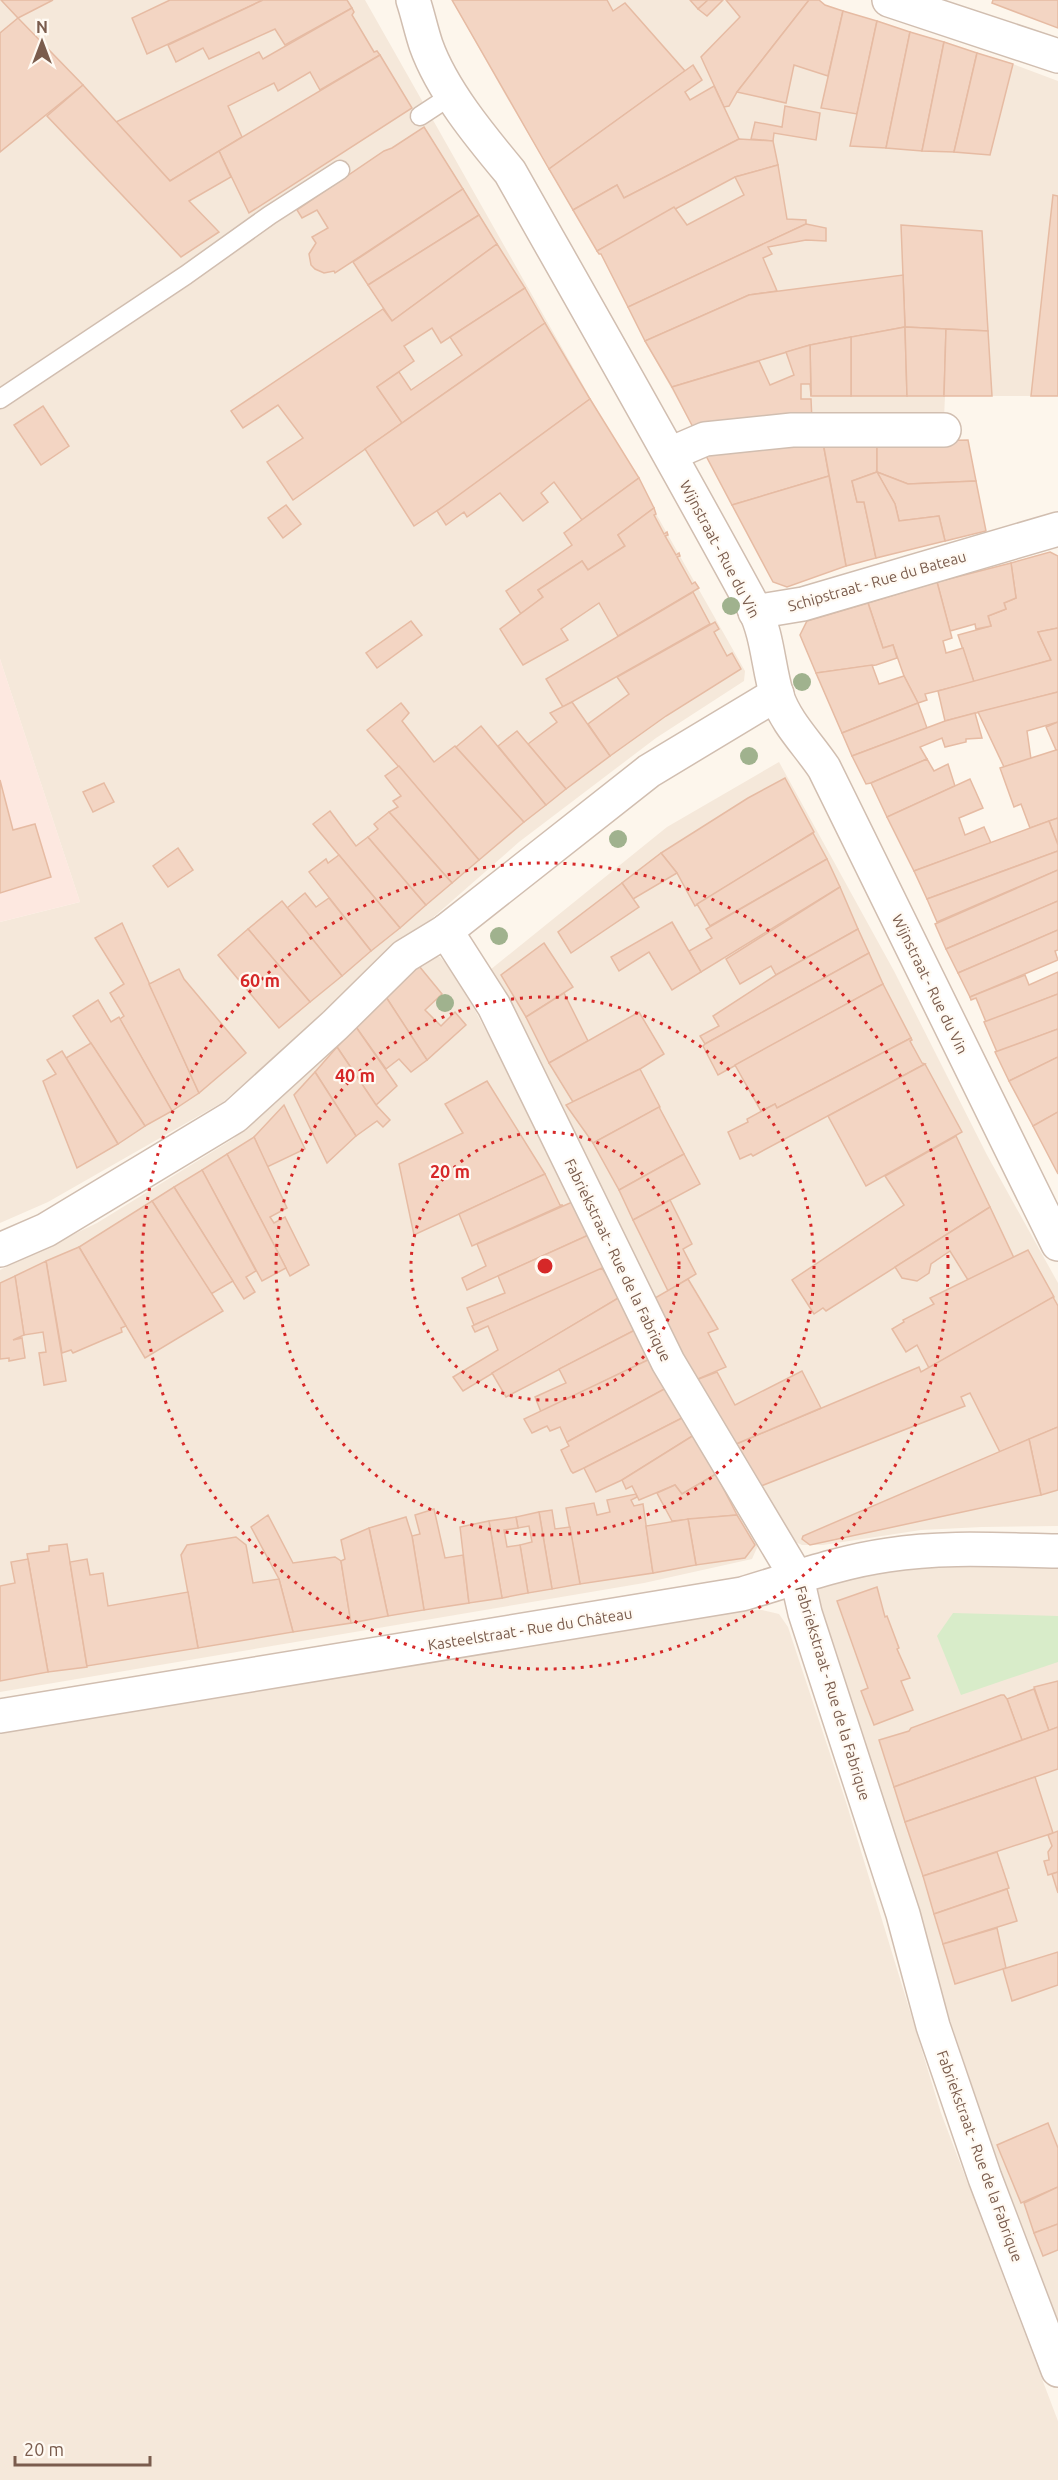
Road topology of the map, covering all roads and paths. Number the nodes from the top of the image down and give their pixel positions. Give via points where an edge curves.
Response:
1 (413, 0) edge
2 (889, 0) edge
3 (1058, 56) edge
4 (452, 95) junction
5 (420, 116) dead end
6 (340, 170) dead end
7 (0, 399) edge
8 (944, 430) dead end
9 (670, 454) junction
10 (1058, 530) edge
11 (756, 612) junction
12 (777, 694) junction
13 (446, 930) junction
14 (1058, 1244) edge
15 (0, 1250) edge
16 (1058, 1551) edge
17 (797, 1578) junction
18 (0, 1716) edge
19 (1058, 2370) edge

1 - 4 street, Wijnstraat - Rue du Vin via 426,46
2 - 3 street
4 - 5 lane
4 - 9 street, Wijnstraat - Rue du Vin via 510,172
6 - 7 lane
8 - 9 street via 792,430 705,439
9 - 11 street, Wijnstraat - Rue du Vin
10 - 11 street, Schipstraat - Rue du Bateau via 803,604
11 - 12 street, Wijnstraat - Rue du Vin
12 - 13 street via 649,771
12 - 14 street, Wijnstraat - Rue du Vin via 787,720 824,768
13 - 15 street via 405,956 235,1116 46,1230
13 - 17 street, Fabriekstraat - Rue de la Fabrique via 494,1006 668,1362
16 - 17 street, Kasteelstraat - Rue du Château via 917,1551 832,1567
17 - 18 street, Kasteelstraat - Rue du Château via 742,1594
17 - 19 street, Fabriekstraat - Rue de la Fabrique via 903,1914 933,2026 985,2178

